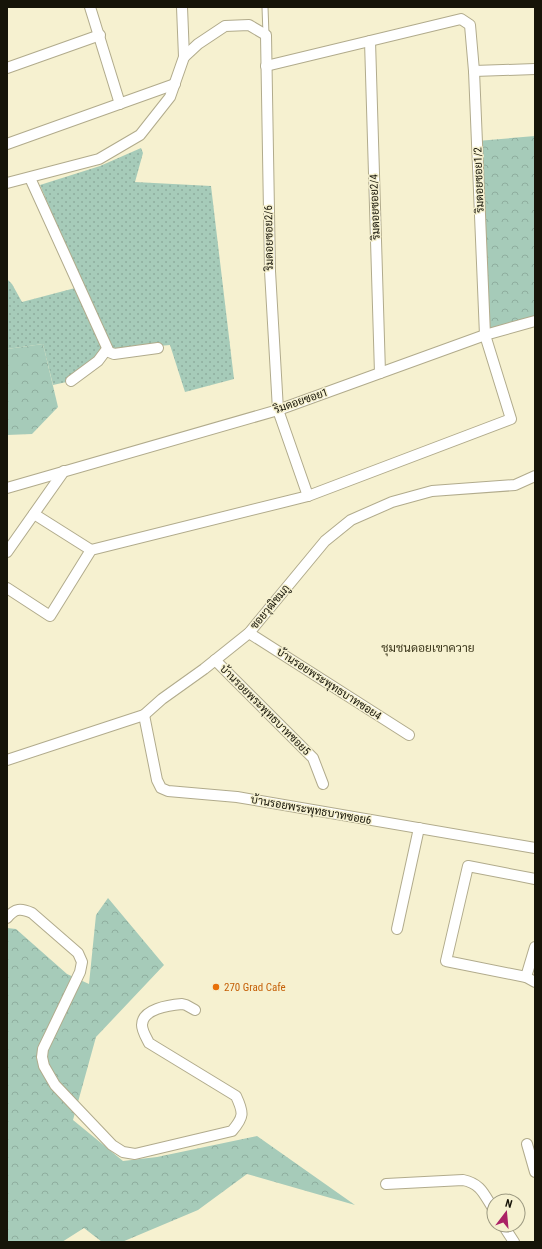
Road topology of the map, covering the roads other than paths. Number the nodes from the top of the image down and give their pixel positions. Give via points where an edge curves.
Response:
1 (90, 7) edge
2 (182, 7) edge
3 (265, 7) edge
4 (266, 35) junction
5 (100, 36) junction
6 (370, 41) junction
7 (184, 57) junction
8 (266, 66) junction
9 (7, 68) edge
10 (535, 70) edge
11 (474, 71) junction
12 (175, 84) junction
13 (120, 104) junction
14 (7, 144) edge
15 (30, 178) junction
16 (7, 183) edge
17 (535, 321) edge
18 (485, 335) junction
19 (158, 348) dead end
20 (107, 349) junction
21 (380, 373) junction
22 (71, 381) dead end
23 (278, 410) junction
24 (64, 471) junction
25 (535, 476) edge
26 (7, 488) edge
27 (308, 496) junction
28 (34, 514) junction
29 (91, 550) junction
30 (7, 552) edge
31 (7, 588) edge
32 (249, 632) junction
33 (214, 660) junction
34 (144, 715) junction
35 (409, 735) dead end
36 (7, 760) edge
37 (323, 784) dead end
38 (419, 828) junction
39 (535, 848) edge
40 (535, 879) edge
41 (7, 918) edge
42 (397, 929) dead end
43 (535, 947) edge
44 (526, 977) junction
45 (535, 982) edge
46 (195, 1010) dead end
47 (527, 1144) dead end
48 (535, 1172) edge
49 (386, 1184) dead end
50 (486, 1197) edge
51 (508, 1233) edge
52 (514, 1242) edge

1 - 5 street
2 - 7 street
3 - 4 lane
4 - 7 street via 250,25 225,26
4 - 8 street, ริมดอยซอย2/6
5 - 9 street
5 - 13 street
6 - 8 street
6 - 11 street, ริมดอยซอย1/2 via 460,19 470,25
6 - 21 street, ริมดอยซอย2/4
7 - 12 street
8 - 23 street, ริมดอยซอย2/6 via 270,271
10 - 11 street
11 - 18 street, ริมดอยซอย1/2
12 - 13 street
12 - 15 street via 170,97 140,135 99,159
13 - 14 street
15 - 16 street
15 - 20 street
17 - 18 street, ริมดอยซอย1
18 - 21 street, ริมดอยซอย1
18 - 27 street, ริมดอยซอย1/2 via 511,419
19 - 20 street via 114,354
20 - 22 street via 98,361
21 - 23 street, ริมดอยซอย1
23 - 24 street, ริมดอยซอย1
23 - 27 street, ริมดอยซอย2/6
24 - 26 street, ริมดอยซอย1
24 - 28 street
25 - 32 street, ซอยวุฒิชมภู via 515,485 432,491 392,502 351,520 326,541
27 - 29 street
28 - 29 street
28 - 30 street
29 - 31 street via 50,616
32 - 33 street, ซอยวุฒิชมภู
32 - 35 street, บ้านรอยพระพุทธบาทซอย4
33 - 34 street, ซอยวุฒิชมภู
33 - 37 street, บ้านรอยพระพุทธบาทซอย5 via 313,758
34 - 36 street, ซอยวุฒิชมภู
34 - 38 street, บ้านรอยพระพุทธบาทซอย6 via 155,773 161,788 168,792 237,797
38 - 39 street, บ้านรอยพระพุทธบาทซอย6
38 - 42 street
40 - 44 street via 468,866 446,961
41 - 46 street via 16,910 28,911 78,953 82,962 80,972 43,1049 44,1066 55,1085 112,1145 123,1152 135,1154 232,1132 240,1122 242,1108 236,1096 149,1043 143,1032 142,1023 146,1015 154,1010 182,1004
43 - 44 street
44 - 45 street
47 - 48 street
49 - 50 street via 463,1180 479,1186
51 - 52 street

